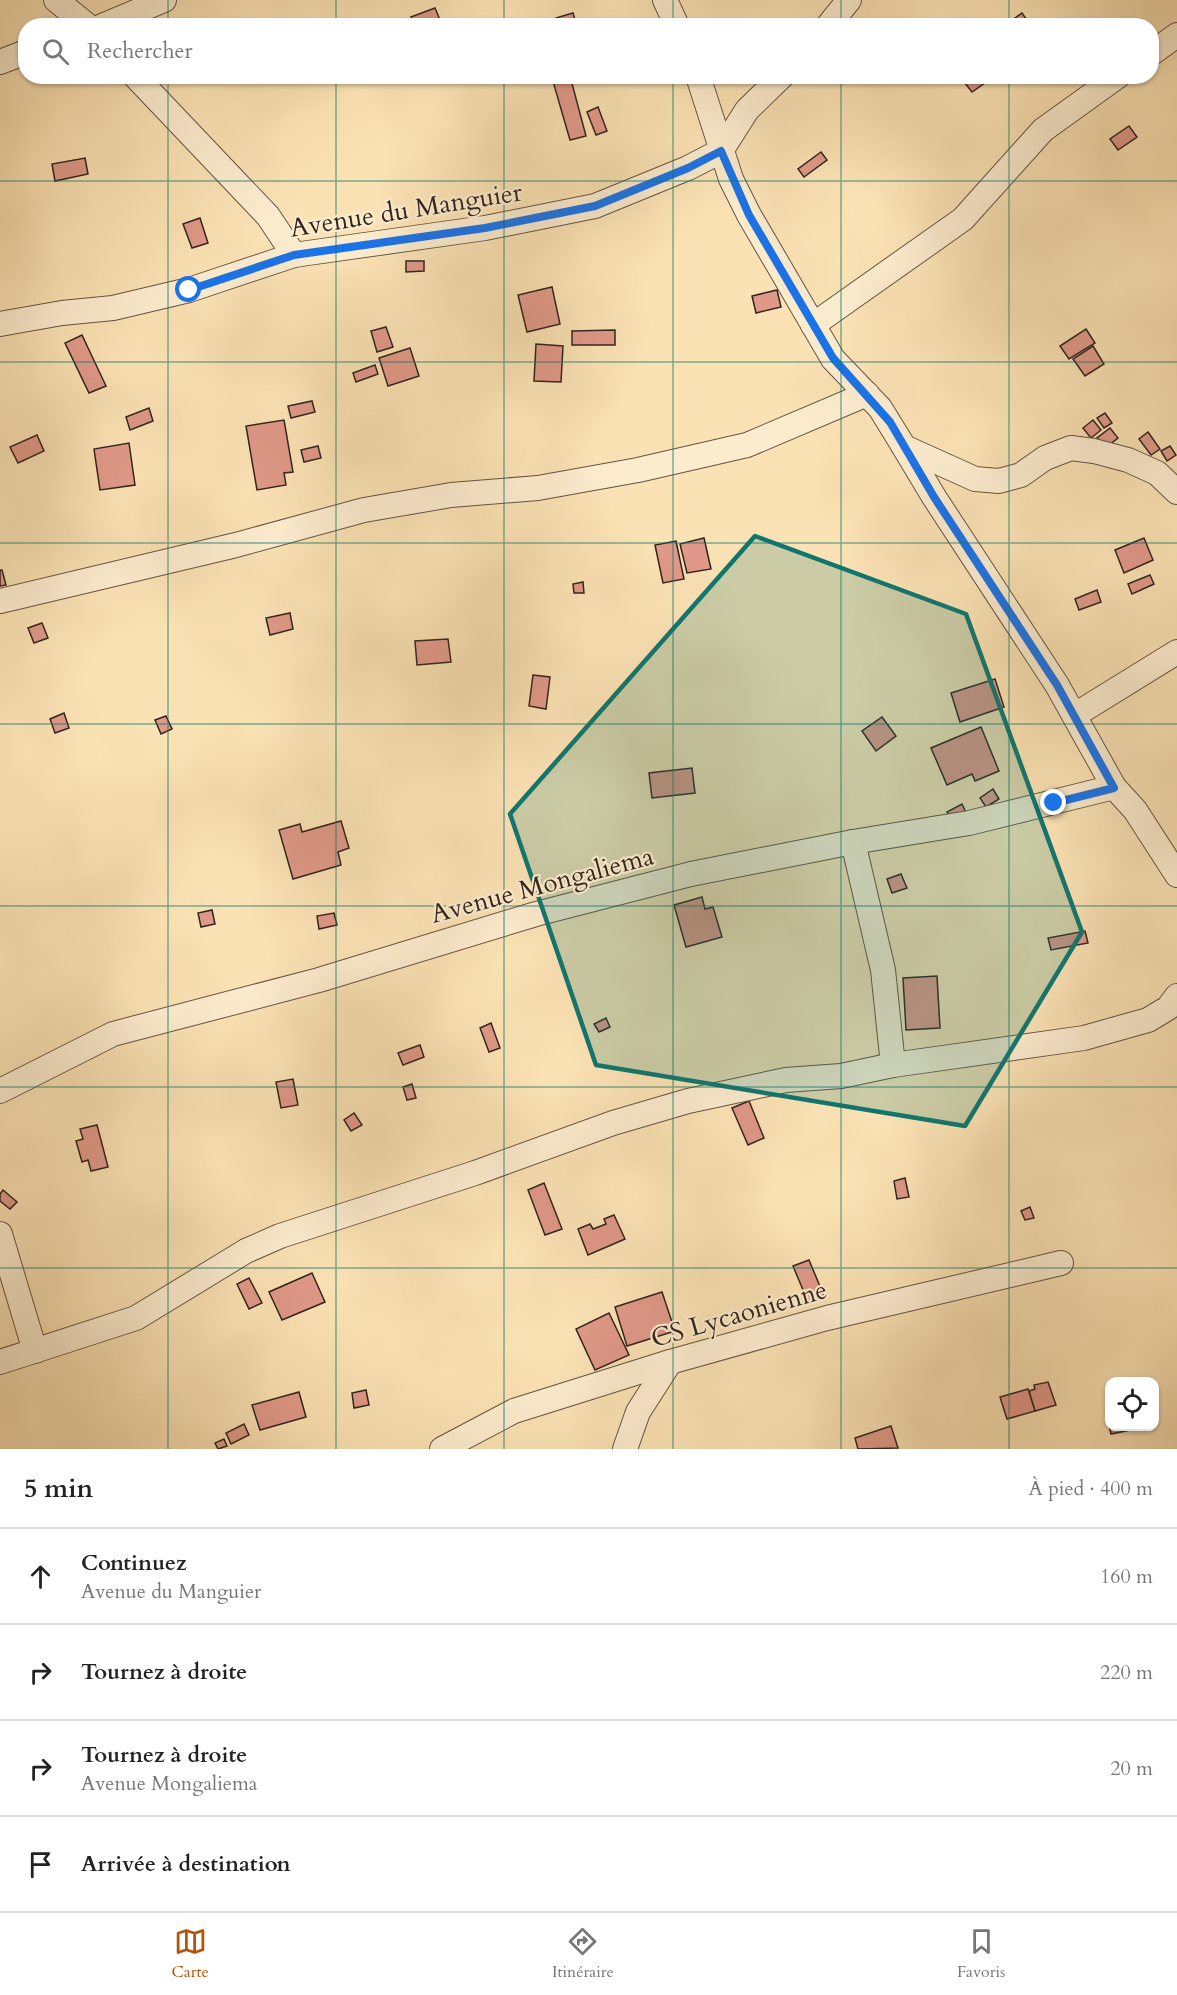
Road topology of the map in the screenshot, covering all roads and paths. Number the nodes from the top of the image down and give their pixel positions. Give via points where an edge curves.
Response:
1 (56, 0) edge
2 (164, 0) edge
3 (665, 0) edge
4 (849, 0) edge
5 (78, 18) edge
6 (121, 18) edge
7 (673, 18) edge
8 (834, 18) edge
9 (1177, 35) edge
10 (1159, 48) edge
11 (18, 55) edge
12 (0, 62) edge
13 (143, 84) edge
14 (700, 84) edge
15 (774, 84) edge
16 (1107, 84) edge
17 (721, 151) junction
18 (294, 255) junction
19 (0, 324) edge
20 (813, 326) junction
21 (867, 394) junction
22 (904, 447) junction
23 (1177, 492) edge
24 (0, 601) edge
25 (1177, 652) edge
26 (1076, 715) junction
27 (1114, 788) junction
28 (853, 842) junction
29 (1177, 875) edge
30 (1177, 996) edge
31 (893, 1065) junction
32 (0, 1091) edge
33 (0, 1234) edge
34 (1061, 1263) dead end
35 (35, 1351) junction
36 (0, 1362) edge
37 (670, 1362) junction
38 (442, 1449) edge
39 (625, 1449) edge

1 - 5 street
2 - 6 street
3 - 7 street
4 - 8 street
9 - 10 street
11 - 12 street
13 - 18 street via 268,216
14 - 17 street
15 - 17 street via 747,110
16 - 20 street via 1043,129 963,219
17 - 18 street, Avenue du Manguier via 595,206 485,228
17 - 20 street via 749,215
18 - 19 street, Avenue du Manguier via 189,290 112,308
20 - 21 street via 842,370
21 - 22 street
21 - 24 street via 747,445 538,488 451,495 364,510
22 - 23 street via 975,479 999,481 1022,475 1045,458 1071,448 1094,451 1157,473
22 - 26 street
25 - 26 street
26 - 27 street
27 - 28 street, Avenue Mongaliema via 969,823
27 - 29 street via 1134,810
28 - 31 street via 883,970
28 - 32 street, Avenue Mongaliema via 691,874 536,914 319,980 112,1034
30 - 31 street via 1168,1008 1148,1020 1084,1038
31 - 35 street via 744,1088 592,1131 280,1236 246,1251 136,1318
33 - 35 street
34 - 37 street, CS Lycaonienne via 827,1318
35 - 36 street
37 - 38 street, CS Lycaonienne via 514,1411
37 - 39 street via 638,1412

